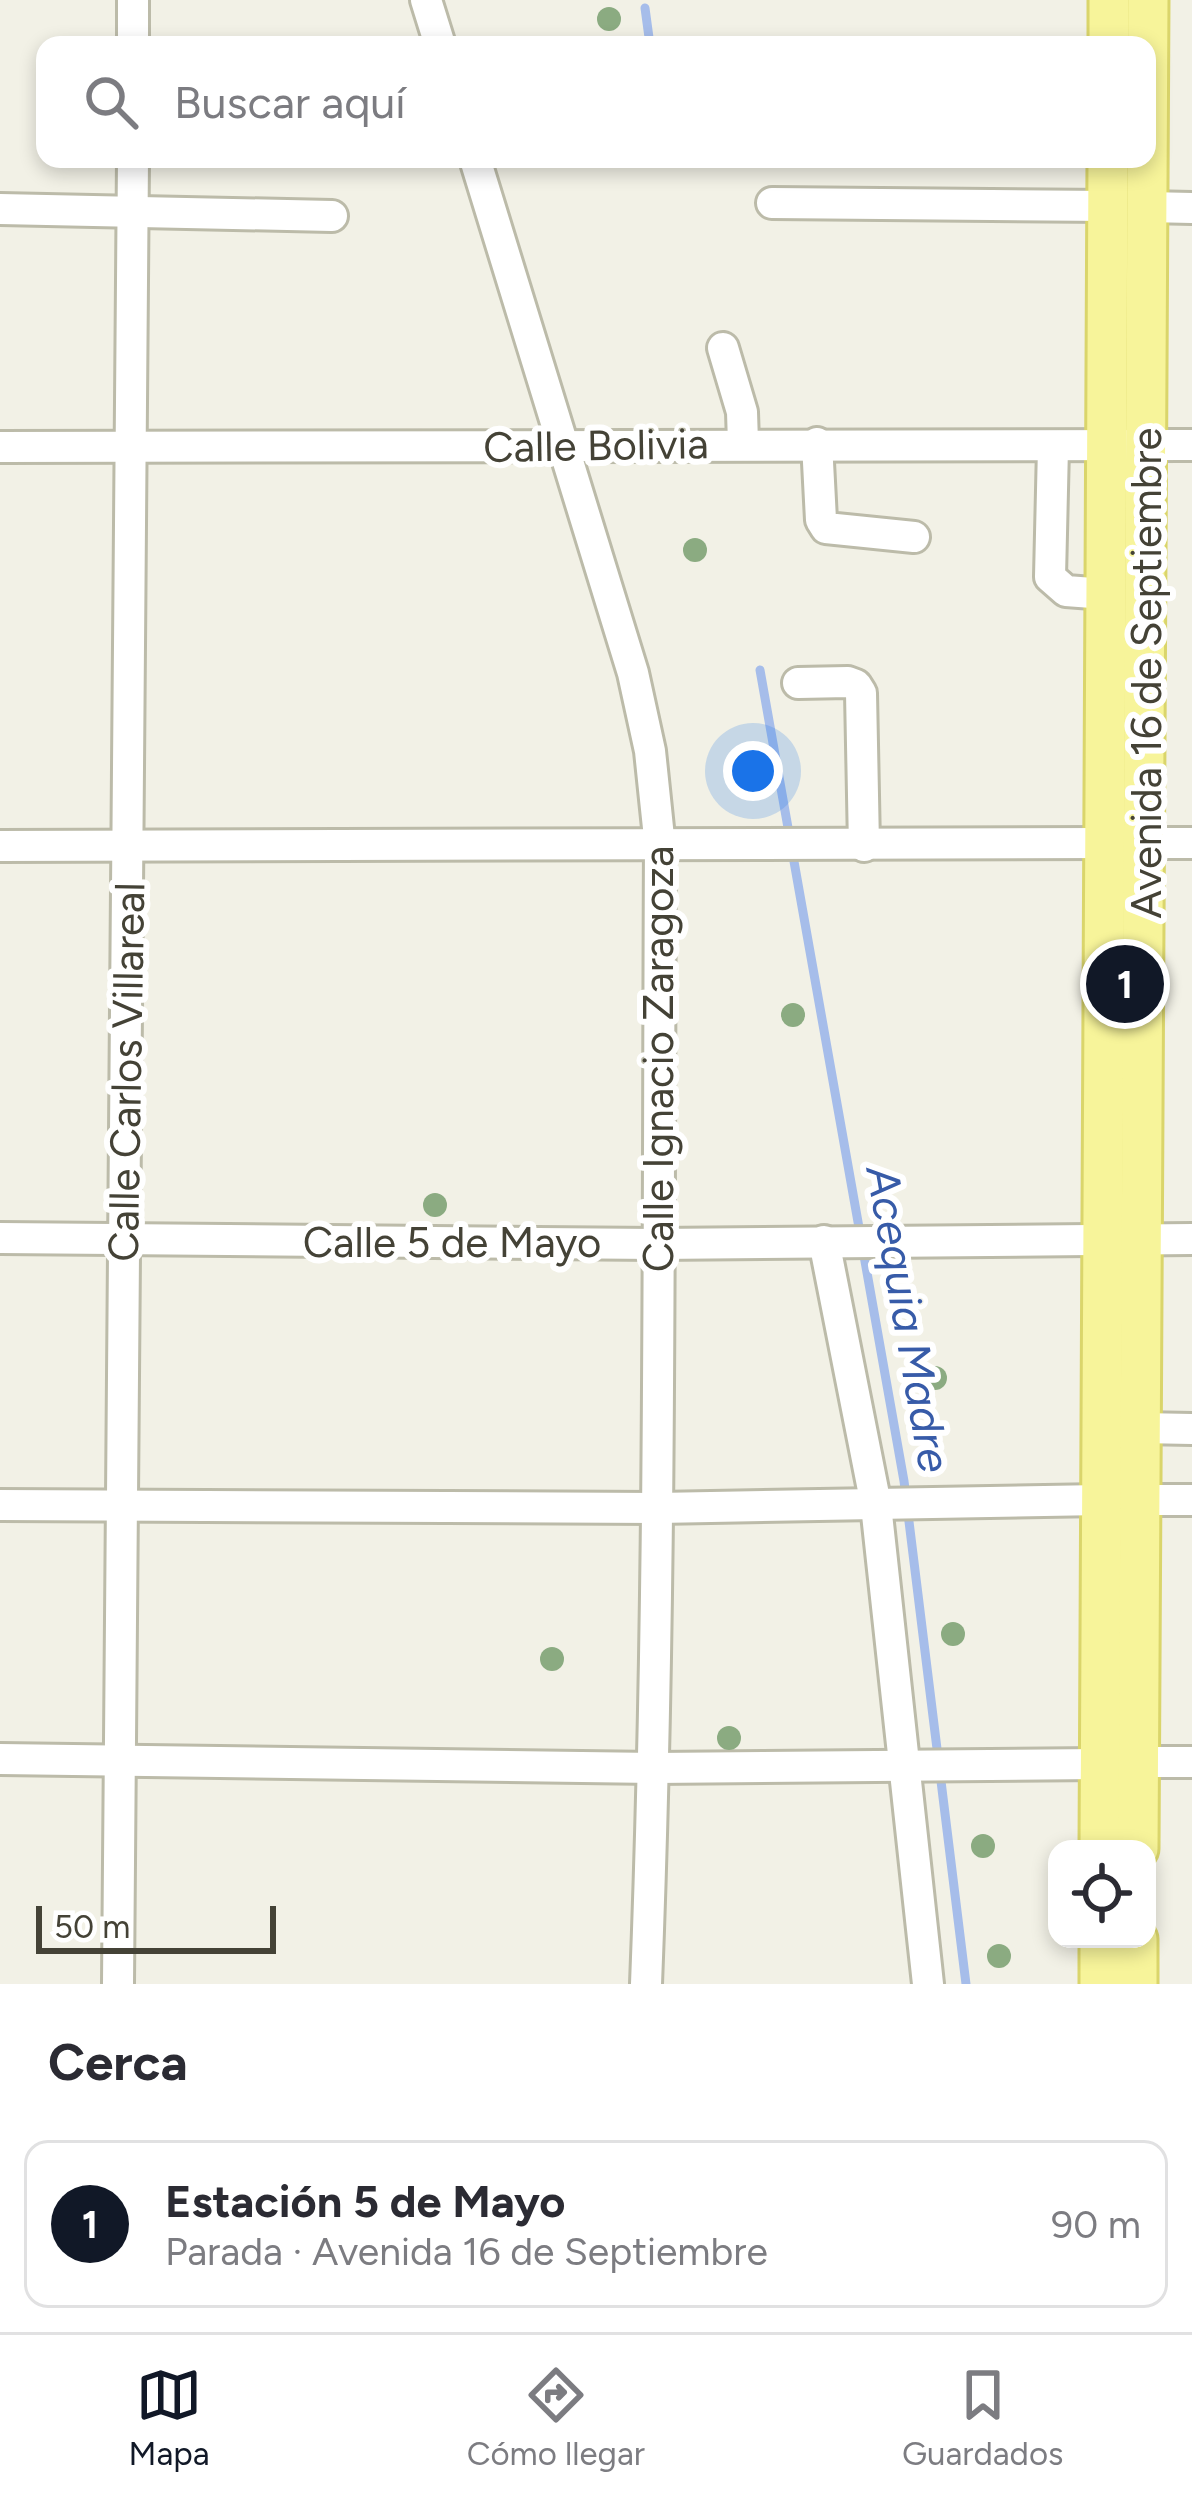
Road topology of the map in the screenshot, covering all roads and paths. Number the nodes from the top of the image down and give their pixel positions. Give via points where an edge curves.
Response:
1 (133, 0) edge
2 (426, 0) edge
3 (1109, 0) edge
4 (1148, 0) edge
5 (133, 36) edge
6 (437, 36) edge
7 (1109, 36) edge
8 (1148, 36) edge
9 (133, 168) edge
10 (478, 168) edge
11 (1108, 168) edge
12 (1148, 168) edge
13 (772, 203) dead end
14 (1108, 206) junction
15 (1148, 207) junction
16 (1192, 208) edge
17 (0, 209) edge
18 (132, 210) junction
19 (332, 216) dead end
20 (723, 347) dead end
21 (743, 443) junction
22 (817, 443) junction
23 (561, 445) junction
24 (1147, 445) junction
25 (1192, 445) edge
26 (1107, 446) junction
27 (0, 447) edge
28 (1053, 447) junction
29 (131, 448) junction
30 (914, 537) dead end
31 (1106, 594) junction
32 (798, 683) dead end
33 (1104, 843) junction
34 (1144, 843) junction
35 (1192, 843) edge
36 (129, 844) junction
37 (864, 845) junction
38 (0, 846) edge
39 (660, 847) junction
40 (0, 1238) edge
41 (125, 1239) junction
42 (1122, 1239) junction
43 (1192, 1239) edge
44 (832, 1241) junction
45 (658, 1244) junction
46 (1141, 1428) junction
47 (1192, 1429) edge
48 (1101, 1500) junction
49 (1141, 1500) junction
50 (1192, 1500) edge
51 (0, 1504) edge
52 (882, 1505) junction
53 (122, 1506) junction
54 (658, 1508) junction
55 (0, 1759) edge
56 (118, 1759) junction
57 (1192, 1762) edge
58 (1119, 1763) junction
59 (910, 1764) junction
60 (655, 1768) junction
61 (1102, 1840) edge
62 (1136, 1840) edge
63 (1100, 1948) edge
64 (1137, 1948) edge
65 (118, 1984) edge
66 (646, 1984) edge
67 (928, 1984) edge
68 (1100, 1984) edge
69 (1137, 1984) edge

1 - 5 street
2 - 6 street
3 - 7 main road
4 - 8 main road, Avenida 16 de Septiembre
9 - 18 street, Calle Carlos Villareal
10 - 23 street, Calle Ignacio Zaragoza
11 - 14 main road, Avenida 16 de Septiembre
12 - 15 main road, Avenida 16 de Septiembre
13 - 14 street
14 - 26 main road, Avenida 16 de Septiembre
15 - 16 street
15 - 24 main road, Avenida 16 de Septiembre
17 - 18 street
18 - 19 street
18 - 29 street, Calle Carlos Villareal
20 - 21 street
21 - 22 street, Calle Bolivia
21 - 23 street, Calle Bolivia
22 - 28 street, Calle Bolivia
22 - 30 street via 826,528
23 - 29 street, Calle Bolivia
23 - 39 street, Calle Ignacio Zaragoza via 633,673
24 - 25 street, Calle Bolivia
24 - 26 street, Calle Bolivia
24 - 34 main road, Avenida 16 de Septiembre
26 - 28 street, Calle Bolivia
26 - 31 main road, Avenida 16 de Septiembre
27 - 29 street, Calle Bolivia
28 - 31 street via 1050,578 1066,591
29 - 36 street, Calle Carlos Villareal
31 - 33 main road, Avenida 16 de Septiembre
32 - 37 street via 848,682 861,693
33 - 37 street
33 - 42 main road, Avenida 16 de Septiembre
34 - 35 street
34 - 42 main road, Avenida 16 de Septiembre
36 - 38 street
36 - 39 street
36 - 41 street, Calle Carlos Villareal
37 - 39 street
39 - 45 street, Calle Ignacio Zaragoza
40 - 41 street, Calle 5 de Mayo
41 - 45 street, Calle 5 de Mayo
41 - 53 street, Calle Carlos Villareal
42 - 43 street, Calle 5 de Mayo
42 - 44 street, Calle 5 de Mayo
42 - 46 main road, Avenida 16 de Septiembre
42 - 48 main road, Avenida 16 de Septiembre
44 - 45 street, Calle 5 de Mayo
44 - 52 street
45 - 54 street, Calle Ignacio Zaragoza
46 - 47 street
46 - 49 main road, Avenida 16 de Septiembre
48 - 52 street
48 - 58 main road, Avenida 16 de Septiembre
49 - 50 street
49 - 58 main road, Avenida 16 de Septiembre
51 - 53 street
52 - 54 street
52 - 59 street
53 - 54 street
53 - 56 street, Calle Carlos Villareal
54 - 60 street, Calle Ignacio Zaragoza
55 - 56 street
56 - 60 street
56 - 65 street, Calle Carlos Villareal
57 - 58 street
58 - 59 street
58 - 61 main road, Avenida 16 de Septiembre
58 - 62 main road, Avenida 16 de Septiembre
59 - 60 street
59 - 67 street
60 - 66 street, Calle Ignacio Zaragoza
63 - 68 main road
64 - 69 main road

